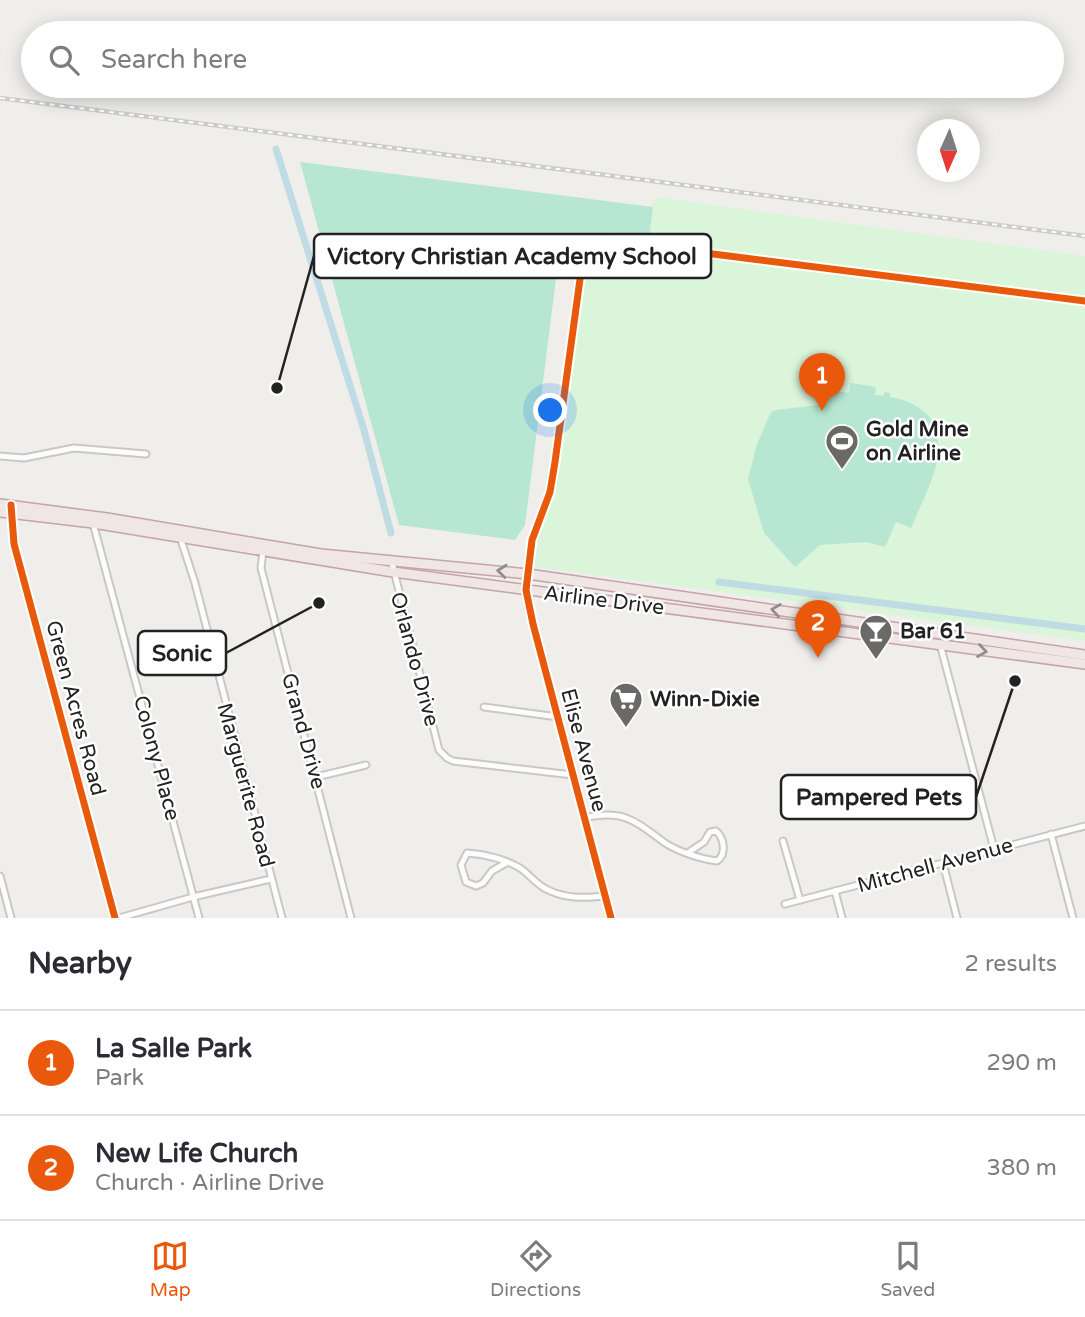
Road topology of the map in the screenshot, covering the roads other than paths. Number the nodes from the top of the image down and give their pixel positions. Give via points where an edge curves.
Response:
1 (1085, 301) edge
2 (146, 454) dead end
3 (0, 456) edge
4 (0, 504) edge
5 (11, 509) junction
6 (0, 512) edge
7 (94, 520) junction
8 (180, 534) junction
9 (263, 548) junction
10 (391, 559) junction
11 (393, 572) junction
12 (528, 574) junction
13 (526, 590) junction
14 (700, 599) junction
15 (697, 612) junction
16 (941, 634) junction
17 (939, 645) junction
18 (1085, 655) edge
19 (1085, 664) edge
20 (484, 707) dead end
21 (558, 717) junction
22 (366, 765) dead end
23 (573, 775) junction
24 (316, 777) junction
25 (584, 818) junction
26 (1085, 826) edge
27 (1051, 834) junction
28 (783, 841) dead end
29 (994, 849) junction
30 (689, 852) junction
31 (506, 863) junction
32 (943, 863) junction
33 (0, 876) edge
34 (271, 879) junction
35 (835, 891) junction
36 (605, 896) junction
37 (193, 897) junction
38 (800, 900) junction
39 (785, 904) dead end
40 (11, 918) edge
41 (117, 918) edge
42 (199, 918) edge
43 (282, 918) edge
44 (351, 918) edge
45 (611, 918) edge
46 (842, 918) edge
47 (957, 918) edge
48 (1073, 918) edge

1 - 12 street via 591,242 582,257 550,492 532,540
2 - 3 street via 74,447 24,458
4 - 5 highway, Airline Drive
5 - 6 highway, Airline Drive
5 - 7 highway, Airline Drive
5 - 41 street, Green Acres Road via 14,544
7 - 8 highway, Airline Drive
7 - 37 street, Colony Place
8 - 9 highway, Airline Drive
8 - 34 street, Marguerite Road
9 - 10 highway, Airline Drive
9 - 11 highway, Airline Drive
9 - 24 street, Grand Drive via 261,568
10 - 11 street, Orlando Drive
12 -> 10 highway, Airline Drive
11 - 13 highway, Airline Drive
11 - 23 street, Orlando Drive via 439,750 445,757
12 - 13 street
12 - 14 highway, Airline Drive
13 - 15 highway, Airline Drive
13 - 21 street, Elise Avenue
14 - 15 highway
16 -> 14 highway, Airline Drive
15 - 17 highway, Airline Drive
16 - 17 street
16 - 18 highway, Airline Drive
17 -> 19 highway, Airline Drive
17 - 29 street
20 - 21 street
21 - 23 street, Elise Avenue
22 - 24 street
23 - 25 street, Elise Avenue
24 - 44 street, Grand Drive
25 - 30 street via 633,820 666,843
25 - 36 street, Elise Avenue
26 - 27 street, Mitchell Avenue
27 - 29 street, Mitchell Avenue
27 - 48 street
28 - 38 street
29 - 32 street, Mitchell Avenue
30 - 30 street via 717,861 723,853 721,836 710,832
31 - 31 street via 476,886 466,882 461,865 467,853
31 - 36 street via 562,896
32 - 35 street, Mitchell Avenue
32 - 47 street
33 - 40 street
34 - 37 street
34 - 43 street, Marguerite Road
35 - 38 street, Mitchell Avenue
35 - 46 street
36 - 45 street, Elise Avenue
37 - 41 street
37 - 42 street, Colony Place
38 - 39 street, Mitchell Avenue

